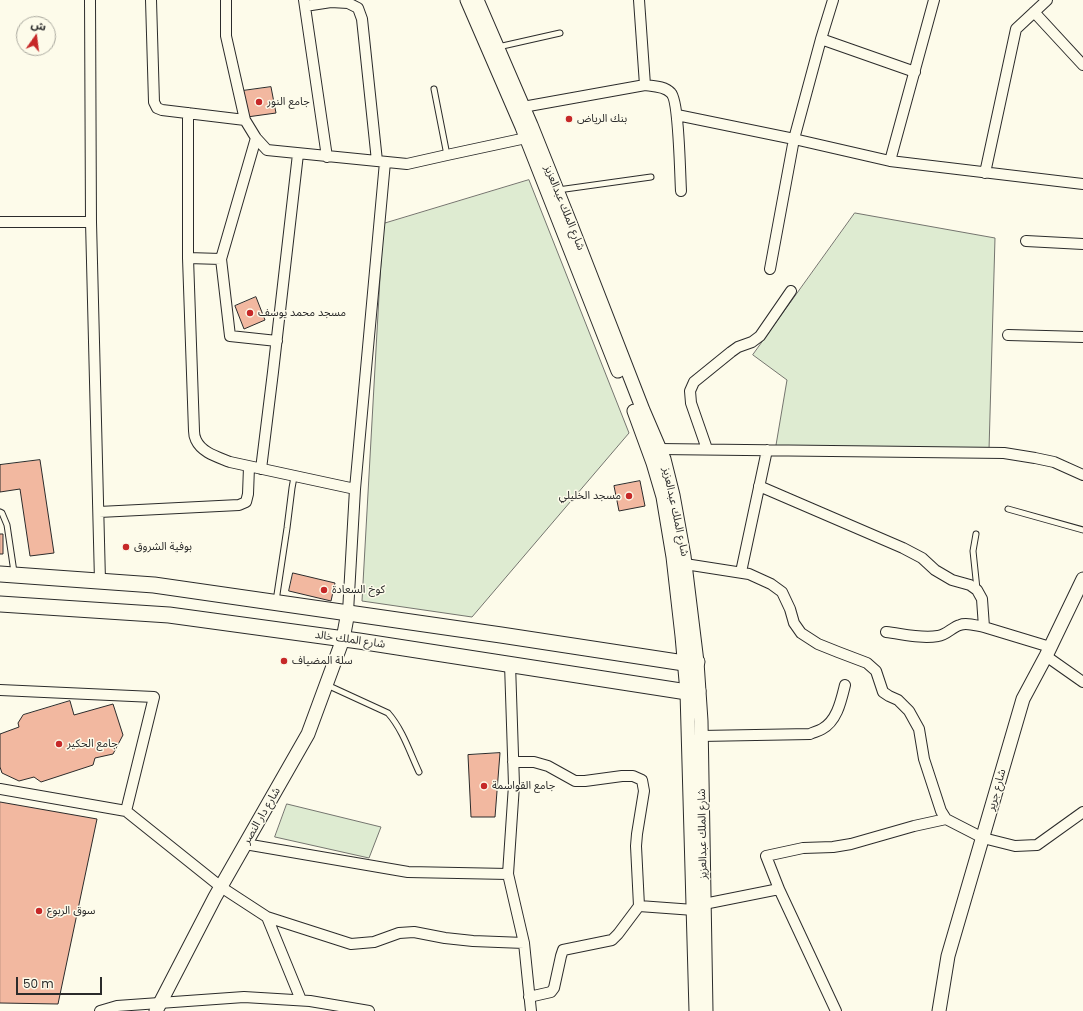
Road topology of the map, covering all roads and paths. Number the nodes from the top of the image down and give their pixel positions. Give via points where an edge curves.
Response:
1 (90, 0) edge
2 (150, 0) edge
3 (226, 0) edge
4 (639, 0) edge
5 (833, 0) edge
6 (934, 0) edge
7 (1047, 0) edge
8 (477, 1) edge
9 (305, 3) edge
10 (1034, 12) junction
11 (560, 33) dead end
12 (821, 39) junction
13 (497, 48) junction
14 (1083, 65) edge
15 (915, 72) junction
16 (645, 85) junction
17 (434, 89) dead end
18 (524, 107) junction
19 (188, 114) junction
20 (677, 115) junction
21 (245, 120) junction
22 (256, 138) junction
23 (526, 138) junction
24 (794, 139) junction
25 (298, 154) junction
26 (447, 154) junction
27 (327, 157) junction
28 (890, 161) junction
29 (381, 162) junction
30 (985, 172) junction
31 (651, 177) dead end
32 (1083, 184) edge
33 (557, 190) junction
34 (681, 191) dead end
35 (0, 222) edge
36 (91, 222) junction
37 (1026, 241) dead end
38 (1083, 244) edge
39 (188, 258) junction
40 (221, 259) junction
41 (770, 269) dead end
42 (791, 291) dead end
43 (1008, 335) dead end
44 (1083, 336) edge
45 (277, 341) junction
46 (659, 449) junction
47 (708, 449) junction
48 (767, 450) junction
49 (249, 467) junction
50 (261, 469) junction
51 (1083, 475) edge
52 (294, 477) junction
53 (759, 486) junction
54 (355, 489) junction
55 (1008, 509) dead end
56 (0, 512) edge
57 (99, 512) junction
58 (1083, 530) edge
59 (976, 534) dead end
60 (685, 564) junction
61 (741, 572) junction
62 (7, 575) edge
63 (1083, 579) edge
64 (100, 581) junction
65 (977, 590) junction
66 (276, 602) junction
67 (0, 604) edge
68 (348, 612) junction
69 (984, 627) junction
70 (886, 632) dead end
71 (343, 639) junction
72 (1048, 652) junction
73 (690, 663) junction
74 (510, 664) junction
75 (1083, 682) edge
76 (326, 685) junction
77 (845, 686) dead end
78 (0, 690) edge
79 (693, 691) junction
80 (701, 736) junction
81 (513, 762) junction
82 (419, 772) dead end
83 (0, 789) edge
84 (126, 811) junction
85 (1083, 812) edge
86 (946, 819) junction
87 (983, 838) junction
88 (245, 844) junction
89 (508, 874) junction
90 (221, 887) junction
91 (778, 889) junction
92 (639, 906) junction
93 (699, 907) junction
94 (267, 917) junction
95 (524, 943) junction
96 (529, 997) junction
97 (302, 1000) junction
98 (158, 1007) edge
99 (100, 1011) edge
100 (369, 1011) edge
101 (530, 1011) edge
102 (696, 1011) edge
103 (706, 1011) edge
104 (836, 1011) edge
105 (939, 1011) edge

1 - 36 street
2 - 19 street via 154,102 157,108 162,110
3 - 21 street via 226,36
4 - 16 street
5 - 12 street
6 - 15 street
7 - 10 street
8 - 13 street, شارع الملك عبدالعزيز
8 - 23 street, شارع الملك عبدالعزيز
9 - 27 street
9 - 29 street via 348,3 358,8 362,19
10 - 14 street
10 - 30 street via 1016,29
11 - 13 lane
12 - 15 street
12 - 24 street
13 - 18 street, شارع الملك عبدالعزيز
15 - 28 street
16 - 18 street
16 - 20 street via 659,86 671,93
17 - 26 lane
18 - 33 street, شارع الملك عبدالعزيز
19 - 21 street
19 - 39 street
20 - 24 street
20 - 34 street
21 - 22 street
22 - 25 street via 267,150
22 - 40 street
23 - 26 street
23 - 73 street, شارع الملك عبدالعزيز via 653,463 663,497
24 - 28 street
24 - 41 street
25 - 27 street
25 - 45 street
26 - 29 street via 407,164
27 - 29 street
28 - 30 street
29 - 54 street
30 - 32 street
31 - 33 lane
33 - 46 street, شارع الملك عبدالعزيز
35 - 36 street
36 - 57 street
37 - 38 street
39 - 40 street
39 - 49 street via 196,440 201,448 212,455
40 - 45 street via 230,336
42 - 47 street via 760,336 730,352 694,382 690,391 691,402
43 - 44 street
45 - 50 street
46 - 47 street
46 - 60 street, شارع الملك عبدالعزيز via 673,495
47 - 48 street
48 - 51 street via 1004,453 1054,462
48 - 53 street
49 - 50 street
49 - 57 street via 246,502 239,505
50 - 52 street
52 - 54 street
52 - 66 lane
53 - 61 street
53 - 65 street via 903,548 922,558 952,580 970,585
54 - 68 street
55 - 58 lane
56 - 62 lane via 6,525
57 - 64 street
59 - 65 lane via 973,551
60 - 61 street
60 - 73 street, شارع الملك عبدالعزيز
61 - 86 street via 771,584 782,592 794,623 801,633 818,644 867,663 876,671 883,692 898,700 909,711 919,729 924,759
62 - 64 main road
63 - 72 street, شارع جرير
64 - 66 main road via 154,584
65 - 69 street via 982,599
66 - 68 main road
67 - 71 main road, شارع الملك خالد via 168,615
68 - 71 street, شارع دار النصر
68 - 73 main road
69 - 70 street via 963,624 940,636 927,637
69 - 72 street
71 - 74 main road, شارع الملك خالد
71 - 76 street, شارع دار النصر
72 - 75 street
72 - 87 street, شارع جرير via 1023,699
73 - 79 street, شارع الملك عبدالعزيز
74 - 79 main road, شارع الملك خالد
74 - 81 street
76 - 82 lane via 388,713 394,719
76 - 88 street, شارع دار النصر via 308,734
77 - 80 street via 833,720 824,728 810,734
78 - 84 street via 154,697
79 - 80 street, شارع الملك عبدالعزيز
79 - 93 street, شارع الملك عبدالعزيز
80 - 93 street, شارع الملك عبدالعزيز
81 - 89 street via 514,785
81 - 92 street via 534,762 548,766 575,781 622,776 634,776 642,780 644,791 636,846
83 - 84 street
84 - 90 street
85 - 87 street via 1037,845 1015,846
86 - 87 street
86 - 91 street via 852,844 803,848 766,856
87 - 105 street, شارع جرير via 948,956
88 - 89 street via 408,872
88 - 90 street, شارع دار النصر
89 - 95 street
90 - 94 street
90 - 98 street, شارع دار النصر
91 - 93 street
91 - 104 street
92 - 93 street
92 - 96 street via 612,940 563,950 554,988 551,992
93 - 102 street, شارع الملك عبدالعزيز
93 - 103 street, شارع الملك عبدالعزيز
94 - 95 street via 351,944 374,942 400,933 414,932 473,941
94 - 97 street
95 - 96 street
96 - 101 street
97 - 98 street via 244,997
97 - 100 street
98 - 99 street via 117,1006

